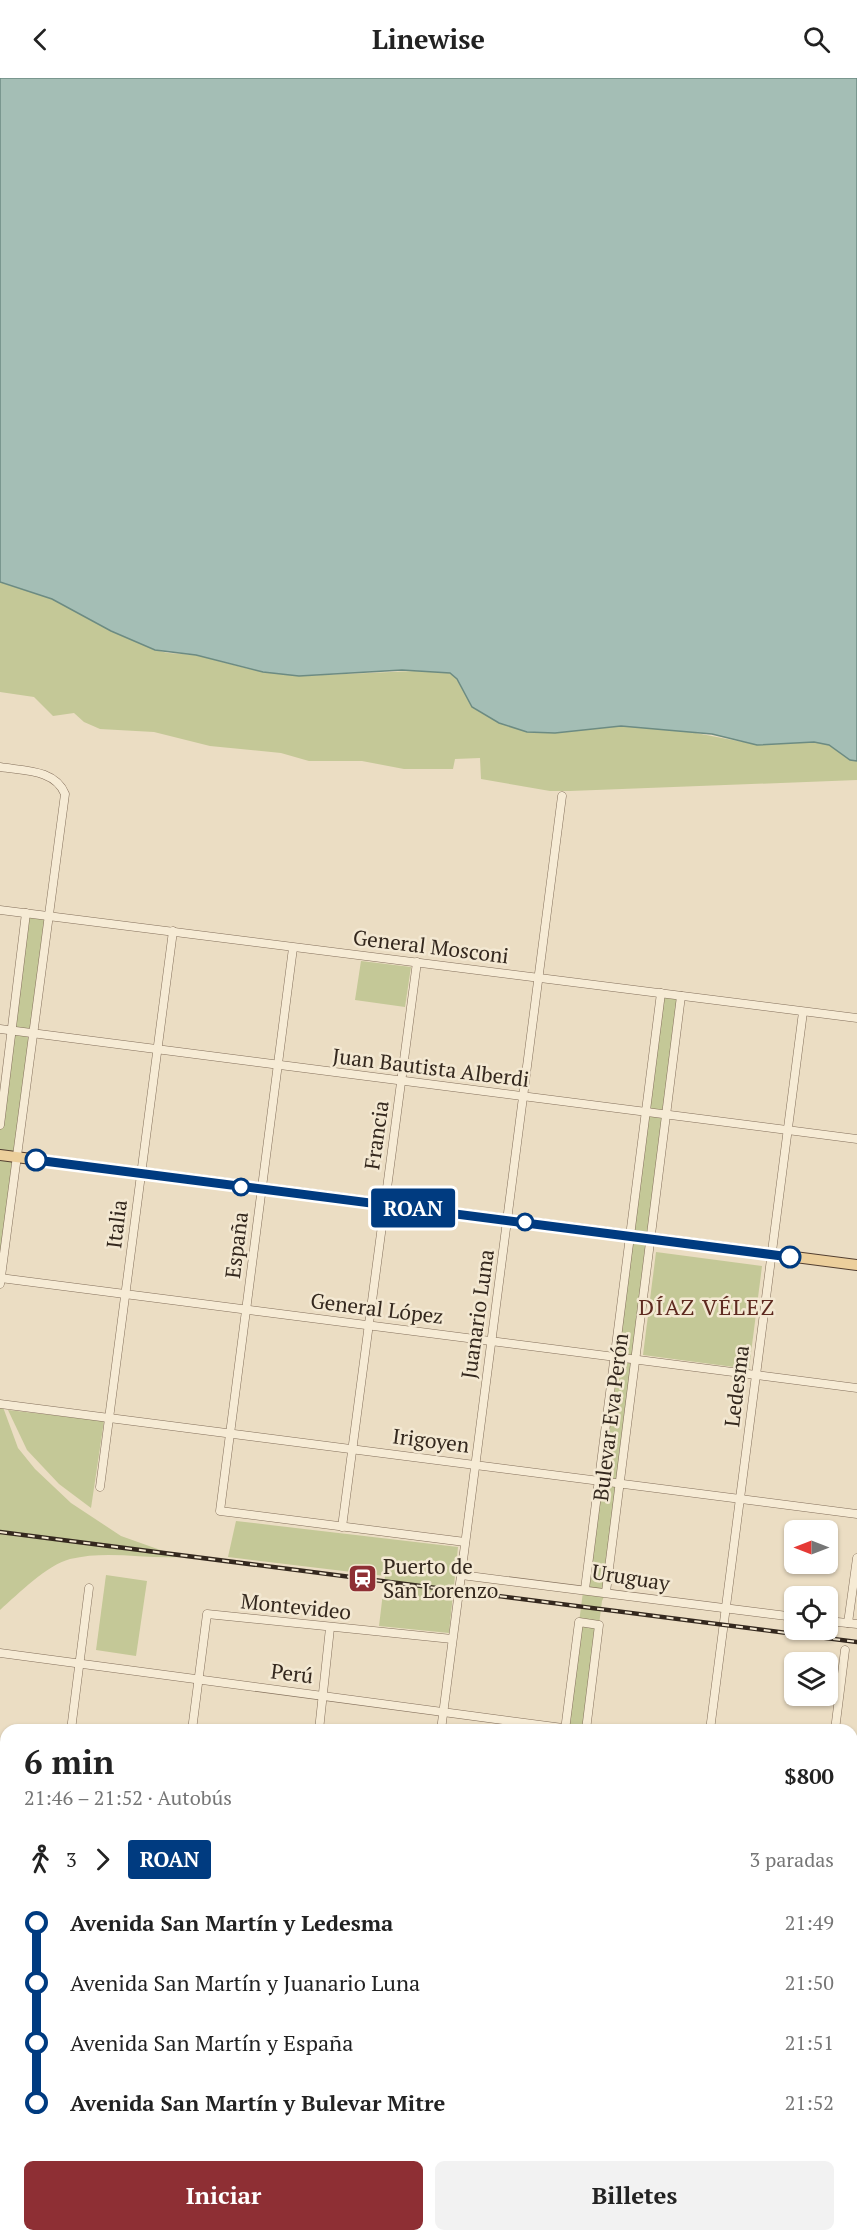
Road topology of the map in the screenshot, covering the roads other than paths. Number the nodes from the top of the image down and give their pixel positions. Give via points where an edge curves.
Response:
1 (0, 767) edge
2 (562, 796) dead end
3 (0, 910) edge
4 (26, 913) junction
5 (49, 916) junction
6 (173, 931) junction
7 (293, 948) junction
8 (417, 962) junction
9 (539, 978) junction
10 (661, 993) junction
11 (681, 996) junction
12 (803, 1011) junction
13 (857, 1018) edge
14 (0, 1029) edge
15 (12, 1030) junction
16 (31, 1033) junction
17 (157, 1050) junction
18 (278, 1065) junction
19 (402, 1081) junction
20 (524, 1097) junction
21 (645, 1112) junction
22 (666, 1116) junction
23 (0, 1125) edge
24 (788, 1131) junction
25 (857, 1139) edge
26 (0, 1155) edge
27 (18, 1157) junction
28 (141, 1174) junction
29 (262, 1189) junction
30 (385, 1205) junction
31 (508, 1220) junction
32 (630, 1236) junction
33 (650, 1238) junction
34 (772, 1254) junction
35 (857, 1265) edge
36 (0, 1278) edge
37 (0, 1284) edge
38 (125, 1294) junction
39 (246, 1309) junction
40 (370, 1326) junction
41 (492, 1341) junction
42 (615, 1357) junction
43 (635, 1360) junction
44 (756, 1376) junction
45 (857, 1388) edge
46 (0, 1404) edge
47 (109, 1416) junction
48 (230, 1432) junction
49 (354, 1448) junction
50 (475, 1464) junction
51 (599, 1481) junction
52 (620, 1483) junction
53 (100, 1487) dead end
54 (740, 1498) junction
55 (857, 1514) edge
56 (342, 1527) junction
57 (465, 1542) junction
58 (857, 1558) edge
59 (460, 1575) junction
60 (89, 1588) dead end
61 (585, 1589) junction
62 (606, 1592) junction
63 (726, 1610) junction
64 (784, 1616) edge
65 (838, 1622) edge
66 (848, 1623) junction
67 (857, 1624) edge
68 (330, 1628) junction
69 (452, 1639) junction
70 (845, 1650) dead end
71 (0, 1653) edge
72 (79, 1664) junction
73 (198, 1679) junction
74 (323, 1696) junction
75 (443, 1712) junction
76 (72, 1724) edge
77 (193, 1724) edge
78 (320, 1724) edge
79 (442, 1724) edge
80 (529, 1724) edge
81 (566, 1724) edge
82 (587, 1724) edge
83 (711, 1724) edge
84 (836, 1724) edge

1 - 5 street via 49,776 61,783 65,794
2 - 9 street, Juanario Luna
3 - 4 street, General Mosconi
4 - 5 street, General Mosconi
4 - 15 street
5 - 6 street, General Mosconi
5 - 16 street
6 - 7 street, General Mosconi
6 - 17 street, Italia
7 - 8 street, General Mosconi
7 - 18 street, España
8 - 9 street, General Mosconi
8 - 19 street, Francia
9 - 10 street, General Mosconi
9 - 20 street, Juanario Luna
10 - 11 street, General Mosconi
10 - 21 street, Bulevar Eva Perón
11 - 12 street, General Mosconi
11 - 22 street, Bulevar Eva Perón
12 - 13 street, General Mosconi
12 - 24 street, Ledesma
14 - 15 street, Juan Bautista Alberdi
15 - 16 street, Juan Bautista Alberdi
15 - 23 street
16 - 17 street, Juan Bautista Alberdi
16 - 27 street
17 - 18 street, Juan Bautista Alberdi
17 - 28 street, Italia
18 - 19 street, Juan Bautista Alberdi
18 - 29 street, España
19 - 20 street, Juan Bautista Alberdi
19 - 30 street, Francia
20 - 21 street, Juan Bautista Alberdi
20 - 31 street, Juanario Luna
21 - 22 street, Juan Bautista Alberdi
21 - 32 street, Bulevar Eva Perón
22 - 24 street, Juan Bautista Alberdi
22 - 33 street, Bulevar Eva Perón
24 - 25 street, Juan Bautista Alberdi
24 - 34 street, Ledesma
26 - 27 main road
27 - 28 main road
27 - 36 street
28 - 29 main road
28 - 38 street, Italia
29 - 30 main road
29 - 39 street, España
30 - 31 main road
30 - 40 street, Francia
31 - 32 main road
31 - 41 street, Juanario Luna
32 - 33 main road
32 - 42 street, Bulevar Eva Perón
33 - 34 main road
33 - 43 street, Bulevar Eva Perón
34 - 35 main road
34 - 44 street, Ledesma
36 - 37 street
36 - 38 street, General López
38 - 39 street, General López
38 - 47 street, Italia
39 - 40 street, General López
39 - 48 street, España
40 - 41 street, General López
40 - 49 street, Francia
41 - 42 street, General López
41 - 50 street, Juanario Luna
42 - 43 street, General López
42 - 51 street, Bulevar Eva Perón
43 - 44 street, General López
43 - 52 street, Bulevar Eva Perón
44 - 45 street, General López
44 - 54 street, Ledesma
46 - 47 street, Irigoyen
47 - 48 street, Irigoyen
47 - 53 street, Italia
48 - 49 street, Irigoyen
48 - 56 street, España via 220,1511
49 - 50 street, Irigoyen
49 - 56 street, Francia
50 - 51 street, Irigoyen
50 - 57 street, Juanario Luna
51 - 52 street, Irigoyen
51 - 61 street, Bulevar Eva Perón
52 - 54 street, Irigoyen
52 - 62 street, Bulevar Eva Perón
54 - 55 street, Irigoyen
54 - 63 street, Ledesma
56 - 57 street
57 - 59 street, Juanario Luna
58 - 66 street
59 - 61 street, Uruguay
59 - 69 street, Juanario Luna
60 - 72 street
61 - 62 street, Uruguay
62 - 63 street, Uruguay
63 - 64 street, Uruguay
63 - 83 street, Ledesma
65 - 66 street
66 - 67 street
68 - 69 street, Montevideo
68 - 73 street, Montevideo via 207,1614
68 - 74 street
69 - 75 street, Juanario Luna
70 - 84 street
71 - 72 street, Perú
72 - 73 street, Perú
72 - 76 street
73 - 74 street, Perú
73 - 77 street
74 - 75 street, Perú
74 - 78 street
75 - 79 street, Juanario Luna
75 - 80 street, Perú
81 - 82 street via 579,1622 599,1625

